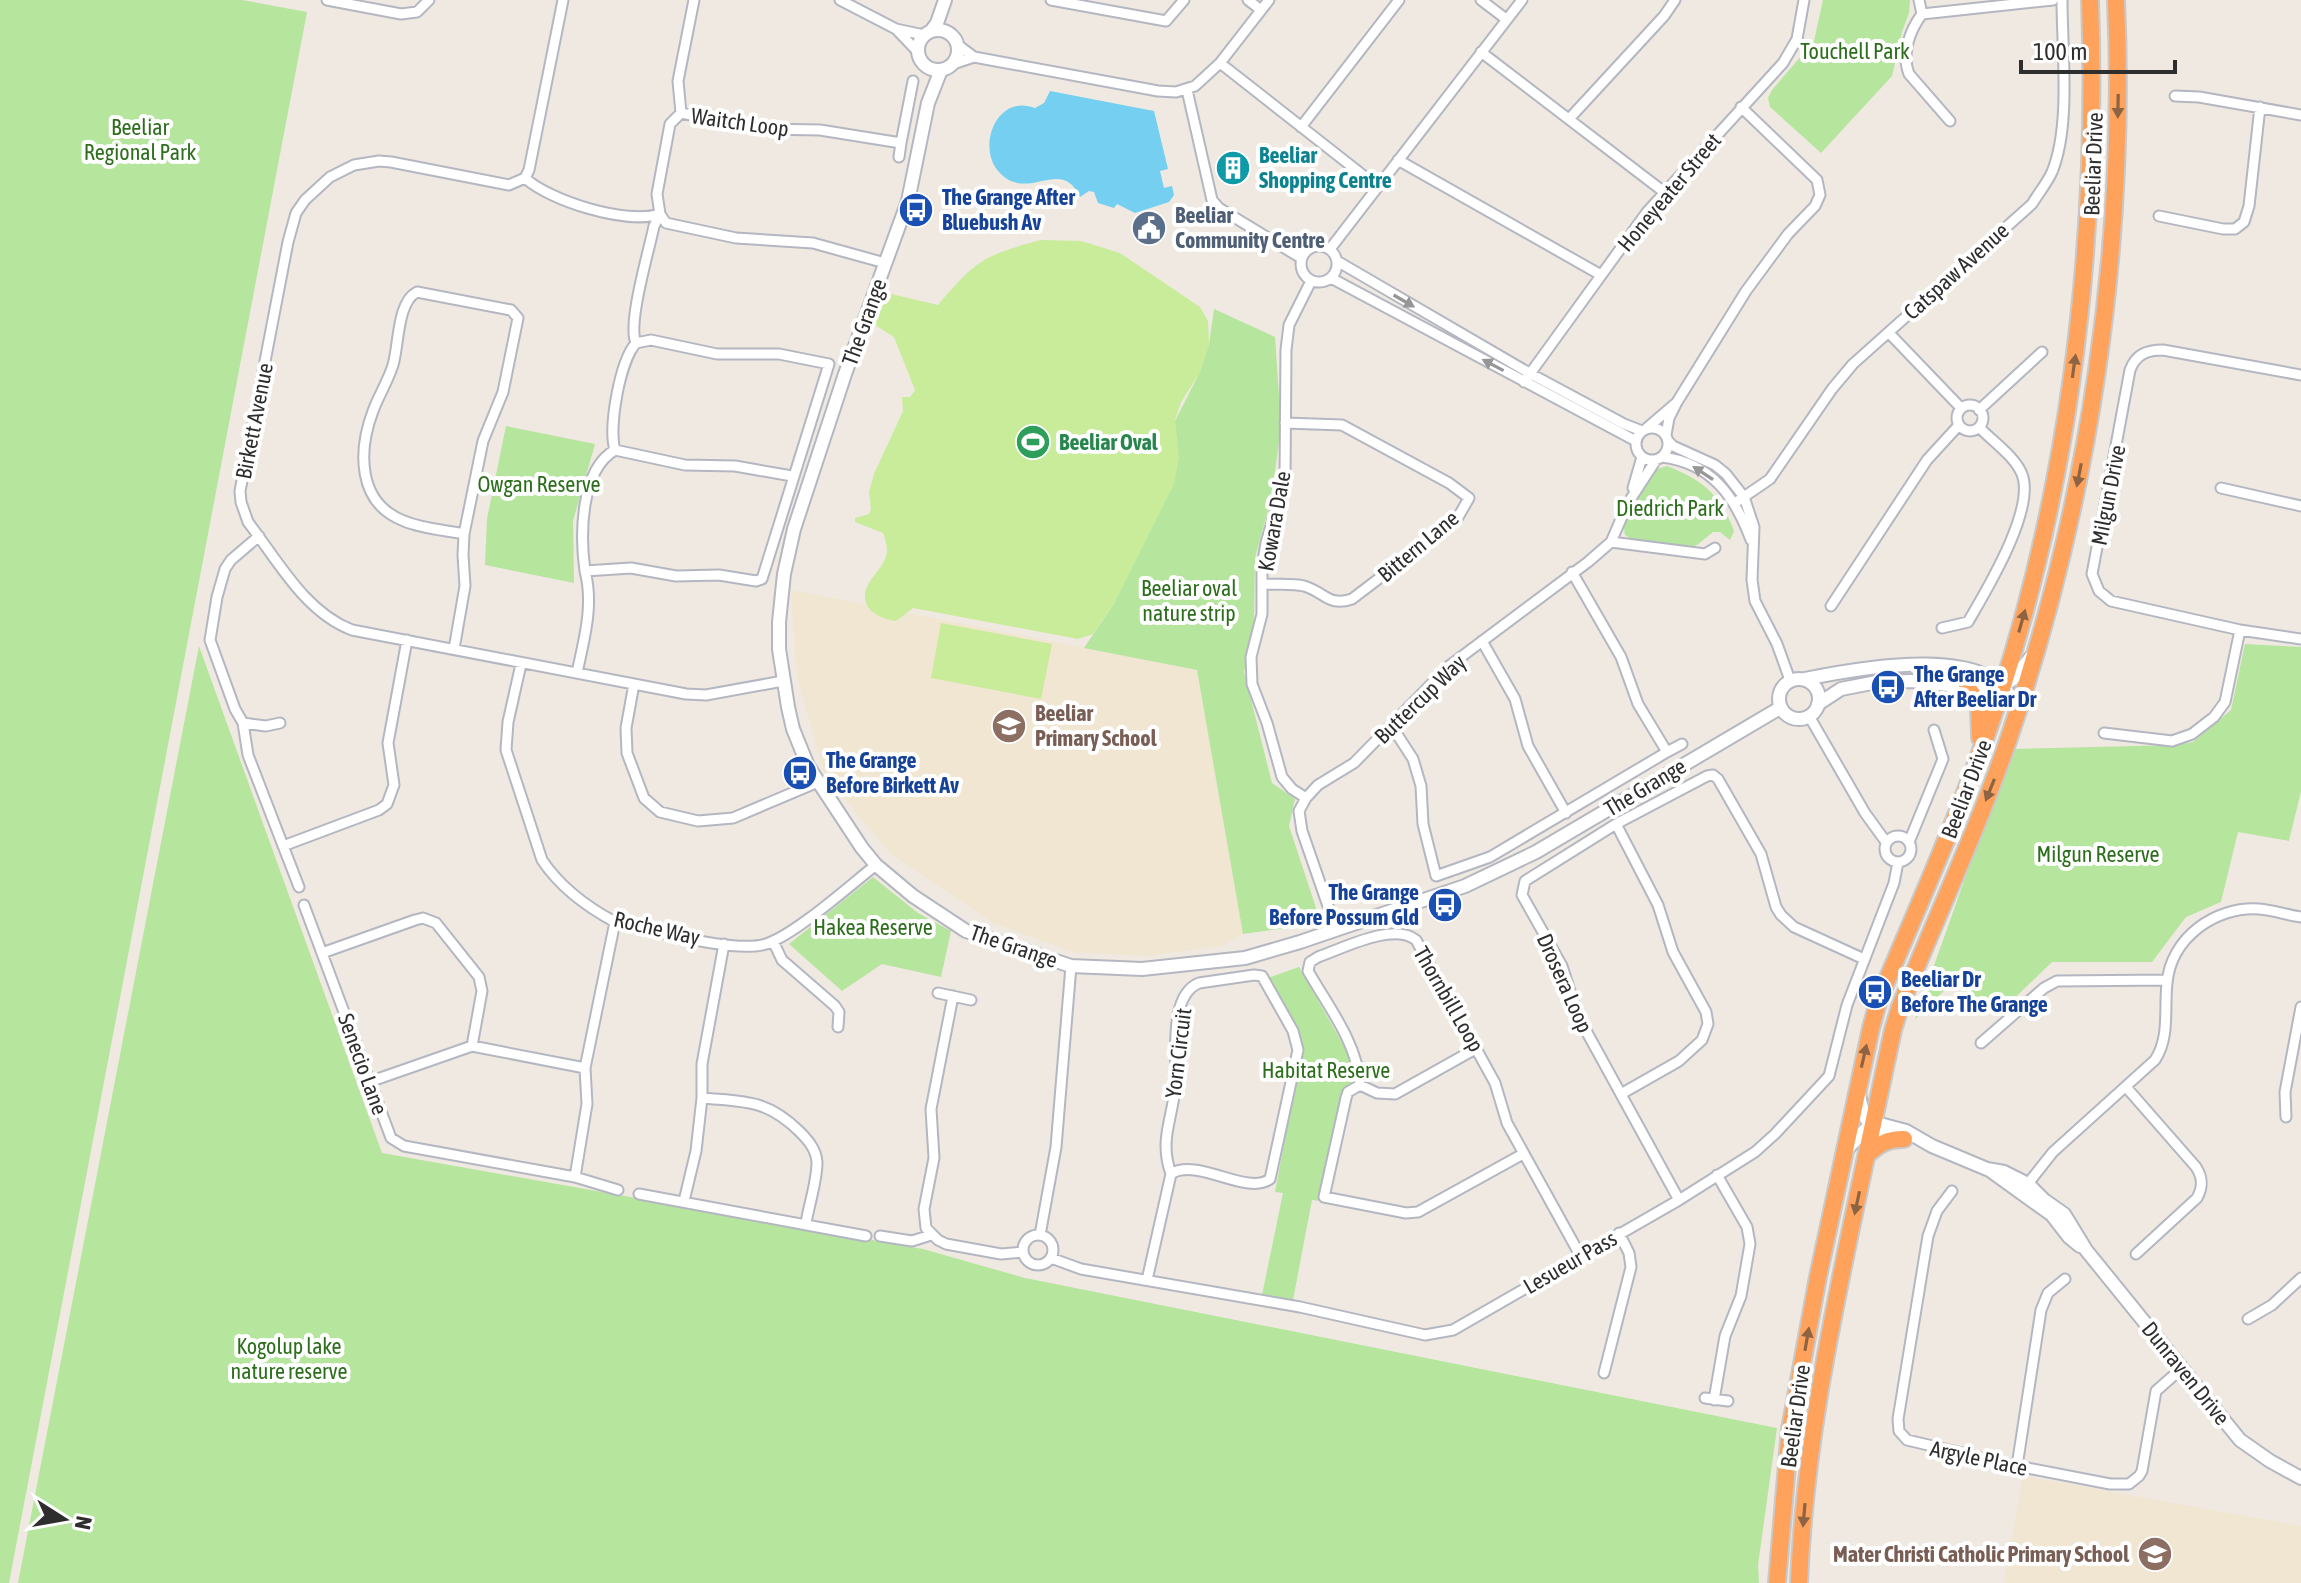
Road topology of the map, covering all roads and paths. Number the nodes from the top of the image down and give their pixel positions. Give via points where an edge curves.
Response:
1 (327, 0) edge
2 (429, 0) edge
3 (563, 0) edge
4 (694, 0) edge
5 (840, 0) edge
6 (1051, 0) edge
7 (1184, 0) edge
8 (1248, 0) edge
9 (1269, 0) edge
10 (1399, 0) edge
11 (1481, 0) edge
12 (1522, 0) edge
13 (1675, 0) edge
14 (1804, 0) edge
15 (1919, 0) edge
16 (2053, 0) edge
17 (2062, 0) edge
18 (2090, 0) edge
19 (2116, 0) edge
20 (351, 2) edge
21 (945, 3) edge
22 (1261, 10) junction
23 (1922, 14) junction
24 (1506, 19) junction
25 (896, 29) junction
26 (927, 33) junction
27 (949, 33) junction
28 (958, 45) junction
29 (917, 51) junction
30 (1481, 52) junction
31 (974, 57) junction
32 (1220, 63) junction
33 (924, 65) junction
34 (947, 67) junction
35 (913, 81) dead end
36 (1187, 90) junction
37 (2175, 96) dead end
38 (928, 103) junction
39 (1741, 107) junction
40 (2260, 107) junction
41 (681, 113) junction
42 (2301, 115) edge
43 (1569, 119) junction
44 (1950, 121) dead end
45 (1301, 127) junction
46 (901, 143) junction
47 (899, 157) dead end
48 (1398, 160) junction
49 (525, 178) junction
50 (1378, 187) junction
51 (1664, 192) junction
52 (660, 214) junction
53 (2159, 216) dead end
54 (1330, 249) junction
55 (1301, 258) junction
56 (1337, 261) junction
57 (885, 263) junction
58 (1601, 275) junction
59 (1331, 278) junction
60 (1311, 281) junction
61 (1889, 333) junction
62 (636, 343) junction
63 (833, 352) dead end
64 (2042, 352) dead end
65 (829, 364) junction
66 (2301, 375) edge
67 (1528, 378) junction
68 (1677, 402) junction
69 (1961, 408) junction
70 (1979, 410) junction
71 (1285, 423) junction
72 (1959, 425) junction
73 (1979, 427) junction
74 (1644, 430) junction
75 (1667, 438) junction
76 (1636, 441) junction
77 (615, 450) junction
78 (1642, 457) junction
79 (1659, 459) junction
80 (792, 476) junction
81 (2221, 488) dead end
82 (1740, 500) junction
83 (1628, 503) junction
84 (2301, 506) edge
85 (464, 534) junction
86 (259, 536) junction
87 (1611, 542) junction
88 (1715, 548) dead end
89 (585, 571) junction
90 (1572, 572) junction
91 (1264, 584) junction
92 (1831, 606) dead end
93 (1942, 628) dead end
94 (2240, 630) junction
95 (2301, 639) edge
96 (407, 640) junction
97 (1482, 641) junction
98 (2037, 647) junction
99 (454, 649) junction
100 (521, 664) junction
101 (577, 673) junction
102 (1805, 679) junction
103 (1790, 680) junction
104 (783, 681) junction
105 (634, 684) junction
106 (2003, 686) junction
107 (1967, 687) junction
108 (1818, 704) junction
109 (1780, 708) junction
110 (1809, 716) junction
111 (2016, 716) junction
112 (243, 723) junction
113 (280, 723) dead end
114 (1391, 725) junction
115 (1934, 730) dead end
116 (2104, 733) dead end
117 (1682, 744) dead end
118 (1980, 748) junction
119 (1667, 752) junction
120 (818, 782) junction
121 (1306, 798) junction
122 (1566, 813) junction
123 (1616, 824) junction
124 (1886, 842) junction
125 (1909, 842) junction
126 (283, 846) junction
127 (1898, 862) junction
128 (876, 865) junction
129 (299, 887) dead end
130 (304, 905) dead end
131 (2301, 917) edge
132 (615, 922) junction
133 (1336, 929) junction
134 (773, 941) junction
135 (724, 944) junction
136 (322, 953) junction
137 (1864, 959) junction
138 (1071, 966) junction
139 (2167, 980) junction
140 (938, 993) dead end
141 (953, 996) junction
142 (971, 1000) dead end
143 (2301, 1007) edge
144 (838, 1027) dead end
145 (1981, 1043) dead end
146 (472, 1046) junction
147 (1477, 1048) junction
148 (585, 1068) junction
149 (369, 1082) junction
150 (1360, 1085) junction
151 (1857, 1085) junction
152 (2126, 1087) junction
153 (1621, 1094) junction
154 (702, 1098) junction
155 (2286, 1117) dead end
156 (1872, 1127) junction
157 (1904, 1139) junction
158 (1932, 1146) junction
159 (1523, 1154) junction
160 (1867, 1155) junction
161 (1842, 1160) junction
162 (1171, 1174) junction
163 (1717, 1175) junction
164 (575, 1177) junction
165 (2025, 1188) junction
166 (618, 1190) dead end
167 (1952, 1191) dead end
168 (639, 1194) dead end
169 (1679, 1200) junction
170 (684, 1201) junction
171 (806, 1223) junction
172 (1619, 1233) junction
173 (931, 1235) junction
174 (1040, 1235) junction
175 (866, 1236) dead end
176 (880, 1236) dead end
177 (1023, 1252) junction
178 (2136, 1254) dead end
179 (1580, 1255) junction
180 (1051, 1258) junction
181 (2301, 1278) edge
182 (2065, 1279) dead end
183 (1147, 1280) junction
184 (2248, 1319) dead end
185 (2181, 1369) junction
186 (1604, 1373) dead end
187 (1728, 1401) dead end
188 (2017, 1466) junction
189 (2301, 1478) edge
190 (1777, 1583) edge
191 (1799, 1583) edge

1 - 20 street
2 - 20 street via 422,10 409,14
3 - 49 street
4 - 41 street via 678,81
5 - 25 street
6 - 7 street via 1166,21
8 - 22 street
9 - 22 street
10 - 45 street
11 - 24 street
12 - 24 street
13 - 43 street
14 - 39 street, Honeyeater Street via 1797,39 1783,63
15 - 23 street
16 - 23 street
17 - 61 street, Catspaw Avenue via 2063,114 2051,175 2032,204
106 -> 18 highway, Beeliar Drive via 2048,520 2082,309 2094,95
19 -> 98 highway, Beeliar Drive via 2118,107 2106,297 2079,475
21 - 26 street
21 - 27 street
22 - 32 street
23 - 44 street via 1914,24 1905,65
24 - 30 street
25 - 26 street
25 - 29 street
26 - 27 street
26 - 29 street
27 - 28 street
28 - 31 street
28 - 34 street via 958,55
29 - 33 street
30 - 43 street
30 - 48 street
31 - 34 street
31 - 36 street via 1167,92
32 - 36 street
32 - 45 street
33 - 34 street via 932,70
33 - 38 street, The Grange
34 - 38 street, The Grange
35 - 46 street
36 - 55 street via 1212,200
37 - 40 street
38 - 57 street, The Grange via 908,201
39 - 51 street, Honeyeater Street
39 - 68 street via 1817,180 1820,195 1746,291
40 - 42 street
40 - 53 street via 2244,230
41 - 46 street, Waitch Loop via 762,129 820,130
41 - 52 street, Waitch Loop via 668,131 657,194
43 - 51 street
45 - 50 street
46 - 47 street
48 - 50 street
48 - 58 street
49 - 52 street via 543,192 611,213 646,219
49 - 86 street, Birkett Avenue via 509,185 367,162 330,177 305,200 288,242 240,491 243,512
50 - 54 street
51 - 58 street, Honeyeater Street
52 - 57 street via 672,225 736,238 813,243
52 - 62 street, Waitch Loop via 634,319
54 - 55 street via 1315,246
54 - 56 street
55 - 60 street via 1301,269
56 - 59 street
56 -> 67 street
57 - 104 street, The Grange via 787,554 779,622
58 - 67 street, Honeyeater Street
59 - 60 street
67 -> 59 street
60 - 71 street, Kowara Dale via 1289,325
61 - 69 street
61 - 82 street, Catspaw Avenue via 1832,389 1770,479
62 - 65 street via 651,340 717,354 779,354
62 - 77 street, Waitch Loop via 627,358 611,427
63 - 65 street
64 - 70 street
65 - 80 street
66 - 94 street, Milgun Drive via 2163,350 2144,352 2130,370 2094,583 2111,601
67 - 74 street
67 - 76 street
68 - 74 street
68 - 75 street
69 - 70 street
69 - 72 street
70 - 73 street
71 - 91 street, Kowara Dale via 1285,478 1266,543
71 - 91 street, Bittern Lane via 1342,425 1469,498 1457,519 1352,599 1340,603 1300,585
72 - 73 street via 1966,430
72 - 92 street via 1932,453
73 - 93 street via 2018,467 2025,492 2007,551 1968,622
74 - 75 street via 1660,429
74 - 76 street
75 - 79 street via 1668,450
75 - 82 street via 1726,474
76 - 78 street
77 - 80 street via 685,465 735,466
77 - 89 street via 601,461 587,496 581,532
78 - 79 street
78 - 83 street, Buttercup Way
82 -> 79 street via 1700,469 1678,459
79 - 83 street, Buttercup Way
80 - 89 street via 760,580 643,569
81 - 84 street
82 - 103 street via 1753,547 1755,601
83 - 87 street, Buttercup Way
85 - 85 street via 394,517 365,482 363,458 372,413 392,369 404,306 411,295 423,292 516,315 503,392 483,441
85 - 99 street via 465,586
86 - 96 street, Birkett Avenue via 322,615 352,630
86 - 112 street via 225,569 210,640
87 - 88 street via 1705,554
87 - 90 street, Buttercup Way
89 - 101 street via 588,620
90 - 97 street, Buttercup Way
90 - 119 street
91 - 121 street, Kowara Dale via 1251,657 1252,684 1282,777
94 - 95 street, Milgun Drive
94 - 116 street via 2225,702 2192,734 2172,741
96 - 99 street, Birkett Avenue
96 - 126 street via 388,743 394,785 387,804
97 - 114 street, Buttercup Way via 1449,666
97 - 122 street via 1515,699 1528,746
98 - 106 street
98 - 111 highway, Beeliar Drive
99 - 100 street, Birkett Avenue
100 - 101 street, Birkett Avenue
100 - 132 street, Roche Way via 506,750 542,860 573,895
101 - 105 street, Birkett Avenue
102 - 103 street
102 - 106 street via 1920,665 1990,675
102 - 108 street via 1818,692
103 - 109 street via 1779,695
104 - 105 street, Birkett Avenue via 706,695
104 - 120 street, The Grange via 793,729
105 - 120 street via 627,753 644,798 660,812 698,821 733,818
106 - 107 street via 1988,691
106 - 111 street
106 - 118 highway, Beeliar Drive
107 - 108 street via 1877,682 1841,689
107 - 118 highway via 1979,703
108 - 110 street
109 - 110 street via 1796,719
109 - 133 street, The Grange via 1536,852 1465,886
110 - 124 street
111 -> 156 highway, Beeliar Drive via 1900,1007
112 - 113 street
112 - 126 street via 248,755
114 - 121 street, Buttercup Way via 1354,763
114 - 122 street via 1413,759 1436,876 1490,857
115 - 125 street via 1943,759
117 - 119 street
151 -> 118 highway, Beeliar Drive via 1879,999
119 - 122 street
120 - 128 street, The Grange
121 - 133 street via 1299,811 1302,831
123 - 137 street, Drosera Loop via 1707,776 1716,777 1761,854 1781,915 1794,927
123 - 153 street via 1658,905 1673,952 1708,1024 1702,1040 1679,1061
123 - 153 street, Drosera Loop via 1525,881 1522,891 1562,966 1578,1016
124 - 125 street via 1898,835
124 - 127 street via 1887,856
125 - 127 street via 1910,855
126 - 129 street
127 - 137 street, Lesueur Pass
128 - 134 street, Roche Way
128 - 138 street, The Grange via 966,931
130 - 136 street, Senecio Lane
131 - 139 street via 2259,909 2217,916 2181,946
132 - 135 street, Roche Way
132 - 148 street
133 - 138 street, The Grange via 1245,958 1142,969
134 - 135 street, Roche Way
134 - 144 street via 782,960 835,1006
135 - 154 street via 704,1050
136 - 146 street via 415,920 436,923 482,984
136 - 149 street, Senecio Lane
137 - 163 street, Lesueur Pass via 1826,1082 1765,1144
138 - 174 street via 1056,1147
139 - 145 street via 2057,981
139 - 152 street via 2162,1050
140 - 141 street
141 - 142 street
141 - 173 street via 931,1109 934,1158 924,1219
143 - 155 street via 2285,1092
146 - 148 street
146 - 149 street
147 - 150 street via 1395,1094
147 - 150 street, Thornbill Loop via 1420,945 1407,934 1389,933 1318,957 1308,966 1356,1057
147 - 159 street, Thornbill Loop
148 - 164 street via 587,1104
149 - 164 street, Senecio Lane via 391,1138 404,1146
150 - 159 street via 1346,1098 1324,1197 1418,1212
151 - 156 street via 1862,1111
151 - 161 highway, Beeliar Drive
152 - 165 street via 2053,1152
152 - 178 street via 2202,1180 2197,1198
153 - 169 street, Drosera Loop
154 - 170 street
154 - 171 street via 767,1107 810,1142 817,1168
156 - 157 street, Dunraven Drive
156 - 158 street, Dunraven Drive via 1906,1131
156 - 160 highway, Beeliar Drive
156 - 161 street via 1855,1139
157 - 158 street, Dunraven Drive
157 - 160 highway via 1880,1143
158 - 165 street, Dunraven Drive via 2004,1172
159 - 179 street, Thornbill Loop
160 -> 191 highway, Beeliar Drive via 1818,1398
190 -> 161 highway, Beeliar Drive via 1790,1429
162 - 162 street, Yorn Circuit via 1186,1169 1258,1183 1270,1179 1298,1050 1262,976 1199,983 1185,995 1175,1033 1175,1093 1164,1143
162 - 183 street, Yorn Circuit
163 - 169 street, Lesueur Pass
163 - 187 street via 1747,1227 1750,1244 1741,1296 1710,1399
164 - 166 street, Senecio Lane
165 - 185 street, Dunraven Drive via 2064,1214 2086,1250
167 - 188 street, Argyle Place via 1928,1236 1899,1431 1919,1445
168 - 170 street
169 - 172 street, Lesueur Pass
170 - 171 street
171 - 175 street
172 - 179 street, Lesueur Pass
172 - 186 street via 1629,1253 1630,1275
173 - 176 street via 912,1241
173 - 177 street via 946,1244 1009,1255
174 - 177 street via 1027,1239
174 - 180 street via 1052,1244
177 - 180 street, Lesueur Pass via 1031,1264 1045,1264
179 - 183 street, Lesueur Pass via 1453,1330 1425,1335
180 - 183 street, Lesueur Pass via 1067,1266
181 - 184 street
182 - 188 street via 2048,1293 2041,1310
185 - 188 street, Argyle Place via 2156,1391 2142,1471 2129,1484
185 - 189 street, Dunraven Drive via 2240,1440

